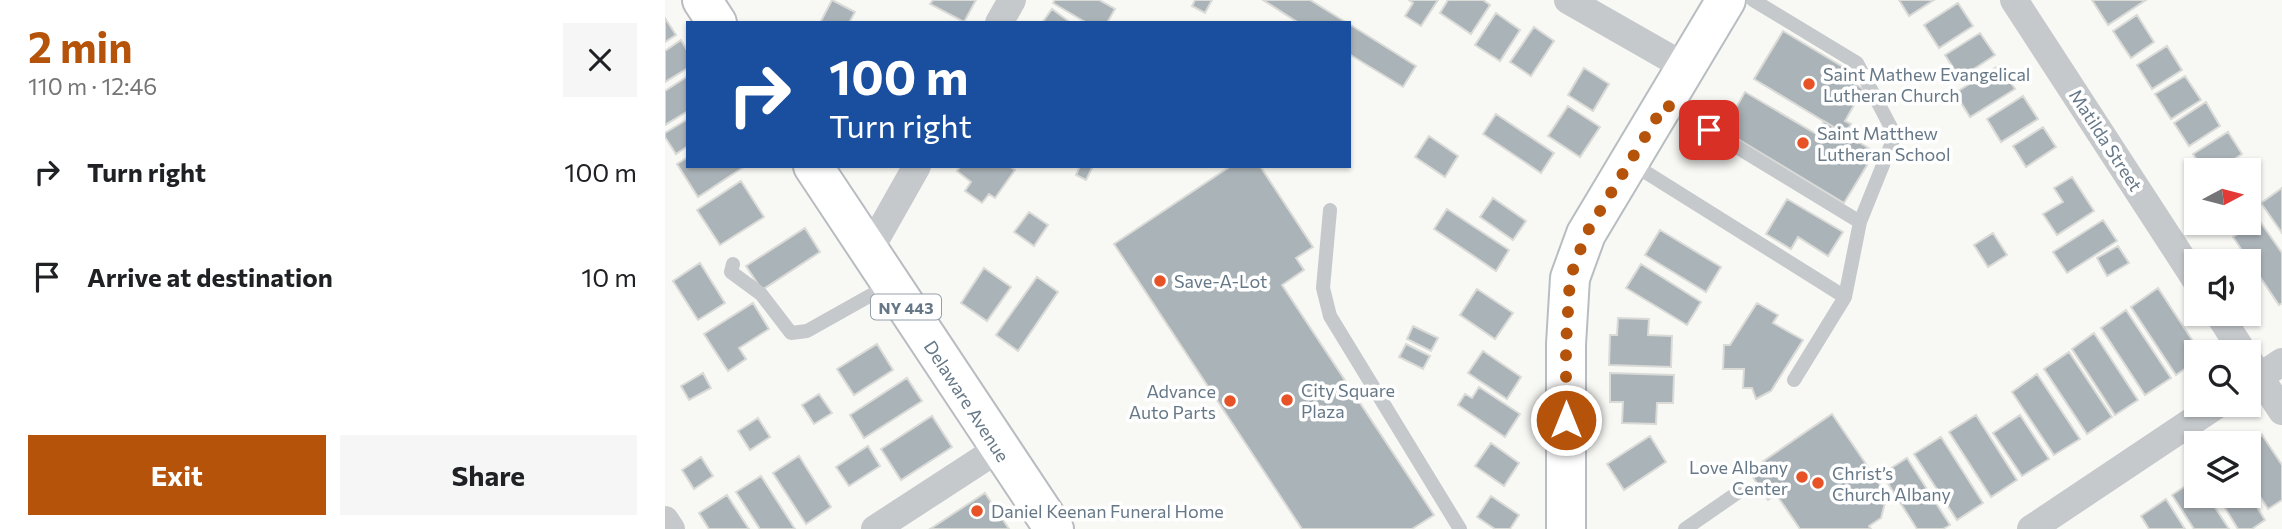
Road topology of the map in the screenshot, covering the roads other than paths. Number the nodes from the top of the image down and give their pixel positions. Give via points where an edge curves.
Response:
1 (702, 0) edge
2 (1012, 0) edge
3 (1567, 0) edge
4 (1726, 0) edge
5 (1753, 0) edge
6 (2014, 0) edge
7 (716, 21) edge
8 (1000, 21) edge
9 (1687, 68) junction
10 (1665, 104) junction
11 (1630, 162) junction
12 (814, 168) edge
13 (916, 168) edge
14 (1330, 210) dead end
15 (1860, 222) junction
16 (869, 251) junction
17 (2184, 261) edge
18 (733, 264) dead end
19 (891, 284) junction
20 (1845, 297) junction
21 (2261, 373) edge
22 (1794, 380) dead end
23 (2282, 411) edge
24 (2199, 417) edge
25 (998, 449) junction
26 (1740, 491) dead end
27 (665, 520) edge
28 (1570, 525) edge
29 (671, 529) edge
30 (875, 529) edge
31 (1054, 529) edge
32 (1460, 529) edge
33 (1685, 529) edge
34 (2031, 529) edge

1 - 7 street
2 - 8 street
3 - 9 street
4 - 9 street
5 - 15 lane via 1857,63 1895,135
6 - 17 street, Matilda Street
9 - 10 street
10 - 11 street
10 - 15 lane
11 - 20 lane
11 - 28 street via 1586,234 1570,278 1566,344
12 - 16 street, Delaware Avenue / NY 443
13 - 16 street
14 - 32 lane via 1323,288 1330,316
15 - 20 lane
16 - 19 street, Delaware Avenue / NY 443
18 - 19 lane via 731,272 761,294 790,333 807,331
19 - 25 street, Delaware Avenue / NY 443
20 - 22 lane
21 - 23 street
24 - 34 street
25 - 30 street
25 - 31 street, Delaware Avenue / NY 443
26 - 33 lane
27 - 29 street

